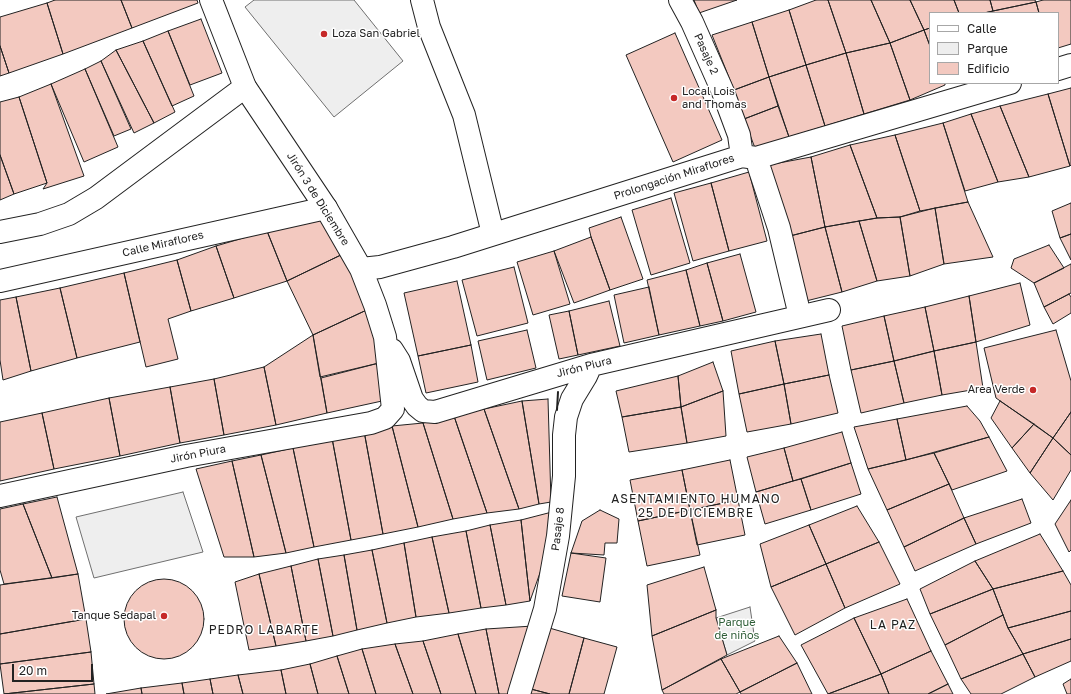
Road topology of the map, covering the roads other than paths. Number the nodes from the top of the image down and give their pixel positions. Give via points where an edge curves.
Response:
1 (211, 0) edge
2 (422, 0) edge
3 (680, 0) edge
4 (1071, 65) edge
5 (1059, 69) edge
6 (1006, 84) edge
7 (245, 87) junction
8 (749, 157) junction
9 (326, 208) junction
10 (0, 232) edge
11 (493, 234) junction
12 (361, 269) junction
13 (0, 281) edge
14 (829, 310) dead end
15 (800, 316) junction
16 (385, 337) junction
17 (591, 365) junction
18 (393, 409) joint
19 (0, 496) edge
20 (519, 694) edge

1 - 7 street, Jirón 3 de Diciembre
2 - 11 street via 429,27 464,115
3 - 8 street, Pasaje 2 via 723,92
4 - 5 street
6 - 8 street, Prolongación Miraflores
7 - 9 street, Jirón 3 de Diciembre
7 - 10 street via 96,198 69,214 40,224
8 - 11 street, Prolongación Miraflores
8 - 15 street, Pasaje 2 via 779,228
9 - 12 street, Jirón 3 de Diciembre
9 - 13 street, Calle Miraflores
11 - 12 street, Prolongación Miraflores via 380,267
12 - 16 street, Jirón 3 de Diciembre
14 - 15 street, Jirón Piura
15 - 17 street, Jirón Piura
16 - 17 street, Jirón Piura via 399,361 412,399 423,411 435,412
16 - 18 street, Jirón 3 de Diciembre
17 - 20 street, Pasaje 8 via 572,399 566,417 558,536 545,609
18 - 19 street, Jirón Piura via 385,418 372,422 186,456

